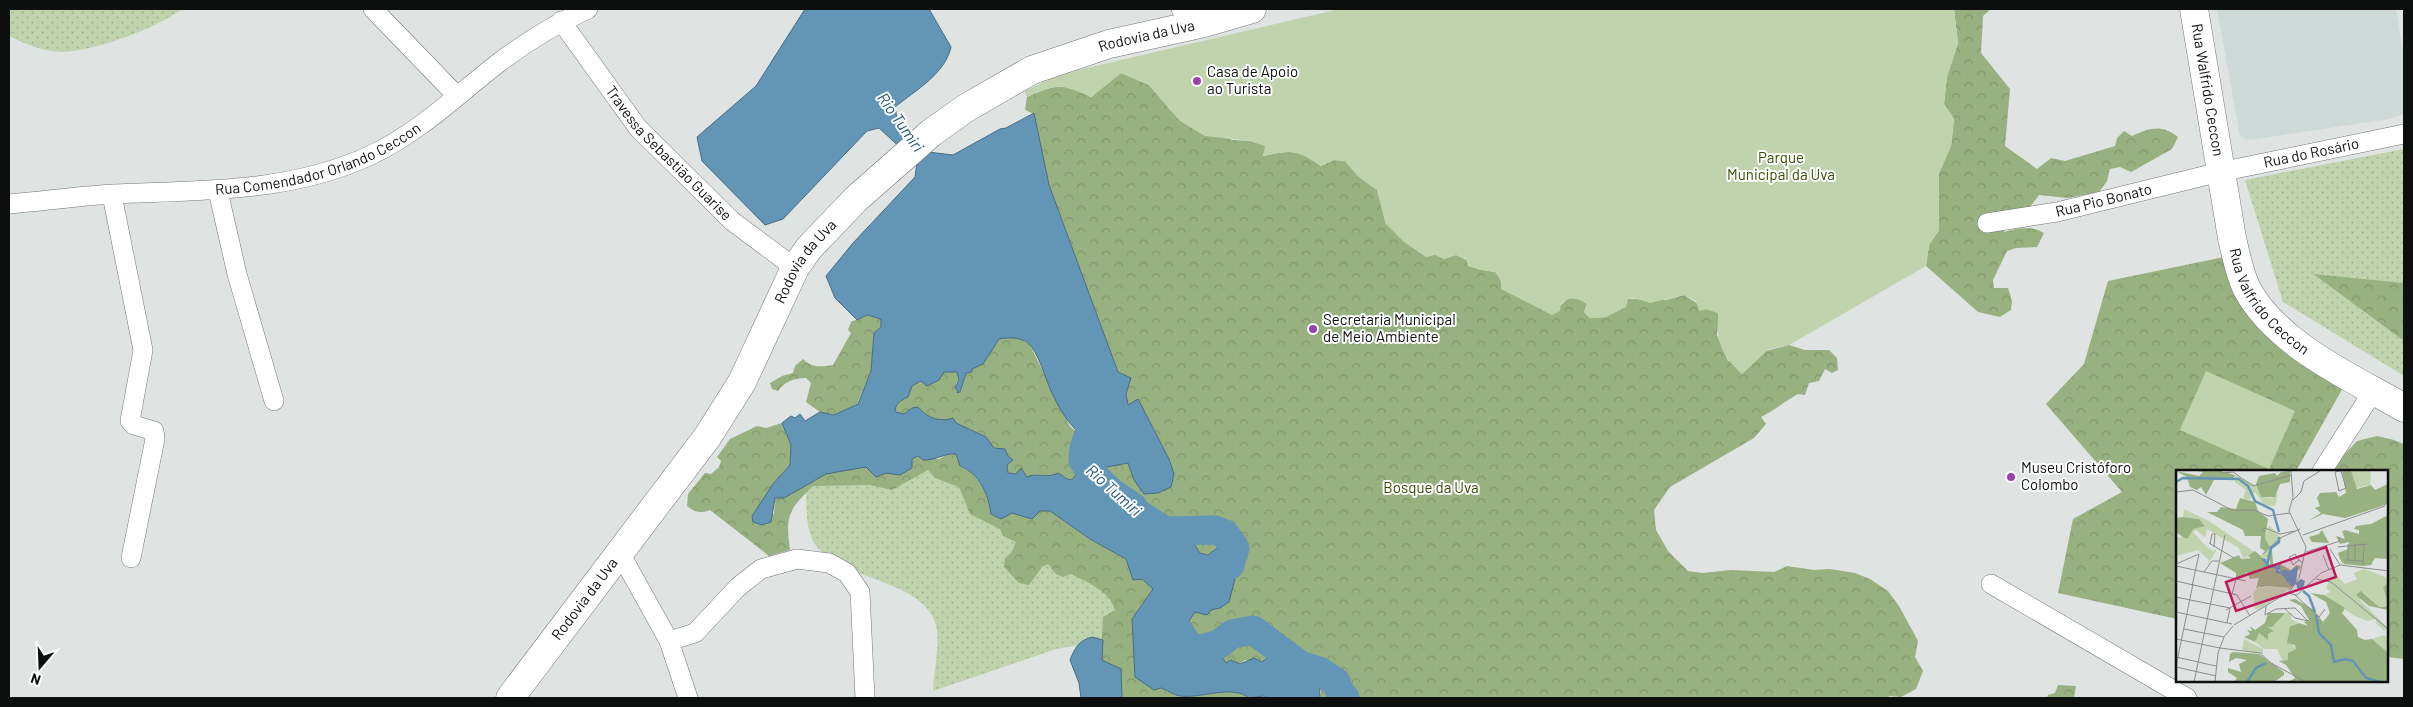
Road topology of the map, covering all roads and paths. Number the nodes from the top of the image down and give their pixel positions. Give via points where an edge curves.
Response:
1 (373, 9) edge
2 (588, 9) edge
3 (1181, 9) edge
4 (1252, 9) edge
5 (2194, 9) edge
6 (561, 21) junction
7 (1204, 23) junction
8 (457, 96) junction
9 (2404, 134) edge
10 (2220, 172) junction
11 (218, 191) junction
12 (112, 194) junction
13 (9, 204) edge
14 (1987, 223) dead end
15 (795, 268) junction
16 (2374, 390) junction
17 (274, 401) dead end
18 (2404, 408) edge
19 (2323, 470) edge
20 (620, 553) junction
21 (131, 558) dead end
22 (1992, 584) dead end
23 (669, 642) junction
24 (2184, 691) edge
25 (510, 698) edge
26 (688, 698) edge
27 (865, 698) edge

1 - 8 street
2 - 6 street, Rua Comendador Orlando Ceccon
3 - 7 street
4 - 7 street, Rodovia da Uva
5 - 10 street, Rua Walfrido Ceccon
6 - 8 street, Rua Comendador Orlando Ceccon via 502,60
6 - 15 street, Travessa Sebastião Guarise via 638,128 732,221
7 - 15 street, Rodovia da Uva via 1109,44 1032,70 966,108 857,198 809,248
8 - 11 street, Rua Comendador Orlando Ceccon via 417,128 369,156 293,182
9 - 10 street, Rua do Rosário
10 - 14 street, Rua Pio Bonato via 2057,212
10 - 16 street, Rua Valfrido Ceccon via 2241,273 2266,316 2291,341
11 - 12 street, Rua Comendador Orlando Ceccon
11 - 17 street via 237,274
12 - 13 street, Rua Comendador Orlando Ceccon
12 - 21 street via 143,350 130,421 154,431 155,439
15 - 20 street, Rodovia da Uva via 731,400 708,436
16 - 18 street, Rua Valfrido Ceccon
16 - 19 street
20 - 23 street
20 - 25 street, Rodovia da Uva
22 - 24 street
23 - 26 street
23 - 27 street via 695,633 738,587 761,569 797,559 829,563 847,573 860,592

